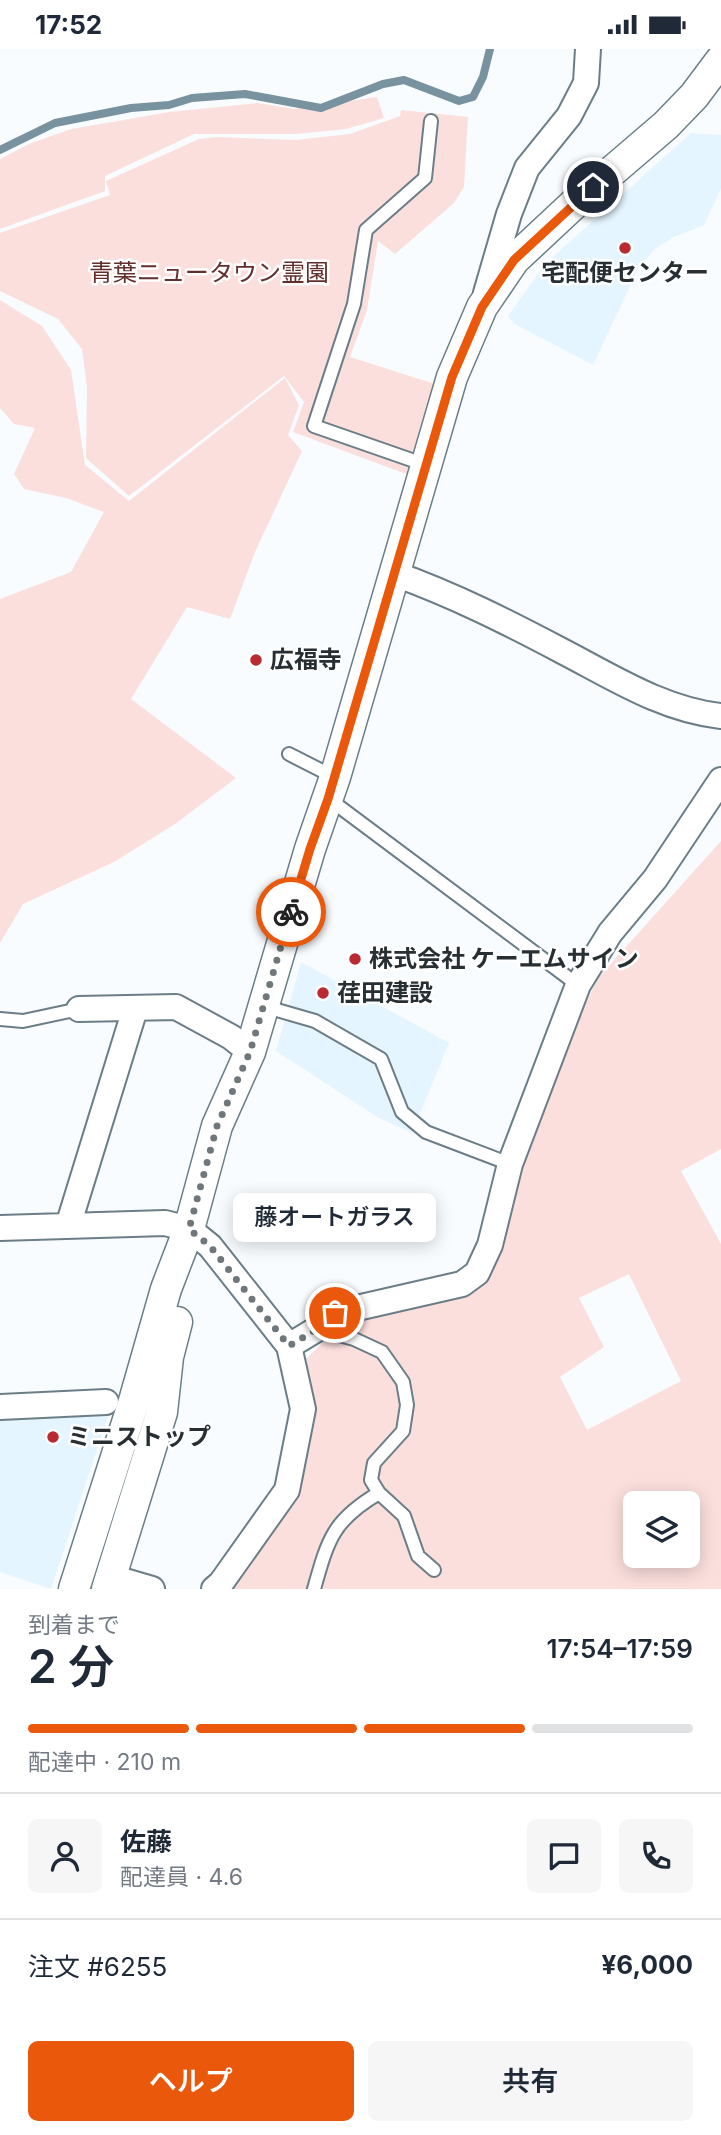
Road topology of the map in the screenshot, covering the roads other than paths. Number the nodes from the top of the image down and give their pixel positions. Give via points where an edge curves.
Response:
1 (588, 49) edge
2 (706, 49) edge
3 (721, 53) edge
4 (721, 60) edge
5 (431, 121) dead end
6 (482, 307) junction
7 (427, 465) junction
8 (395, 574) junction
9 (721, 716) edge
10 (289, 754) dead end
11 (721, 780) edge
12 (331, 788) junction
13 (579, 985) junction
14 (262, 1006) junction
15 (79, 1009) joint
16 (135, 1009) junction
17 (0, 1019) edge
18 (250, 1052) junction
19 (510, 1164) junction
20 (68, 1226) junction
21 (0, 1228) edge
22 (189, 1229) junction
23 (317, 1329) junction
24 (289, 1346) junction
25 (106, 1402) dead end
26 (0, 1407) edge
27 (379, 1493) junction
28 (434, 1570) dead end
29 (109, 1583) edge
30 (74, 1589) edge
31 (152, 1589) edge
32 (214, 1589) edge
33 (314, 1589) edge

1 - 6 street via 586,83 569,116 527,168
2 - 3 street
4 - 6 street via 666,125 514,260
5 - 7 lane via 425,178 366,230 354,304 314,426
6 - 7 street via 452,377
7 - 8 street
8 - 9 street via 502,619 674,707
8 - 12 street
10 - 12 lane
11 - 13 street via 655,879 610,933
12 - 13 lane
12 - 14 street
13 - 19 street
14 - 18 street
14 - 19 lane via 315,1021 381,1059 402,1112 425,1132
15 - 16 street
15 - 17 lane via 23,1021
16 - 18 street via 176,1007
16 - 20 street
18 - 22 street via 217,1126
19 - 23 street via 490,1245 477,1273 462,1284 335,1313
20 - 21 street
20 - 22 street via 165,1223
22 - 24 street via 210,1246
22 - 29 street via 188,1277 167,1357 162,1412
22 - 30 street via 166,1289
23 - 24 street
23 - 27 lane via 382,1352 403,1382 407,1405 403,1431 374,1463 371,1480
24 - 32 street via 303,1409 287,1490
25 - 26 street
27 - 28 lane via 404,1516 418,1556
27 - 33 lane via 355,1507 340,1524 325,1549
29 - 31 street

